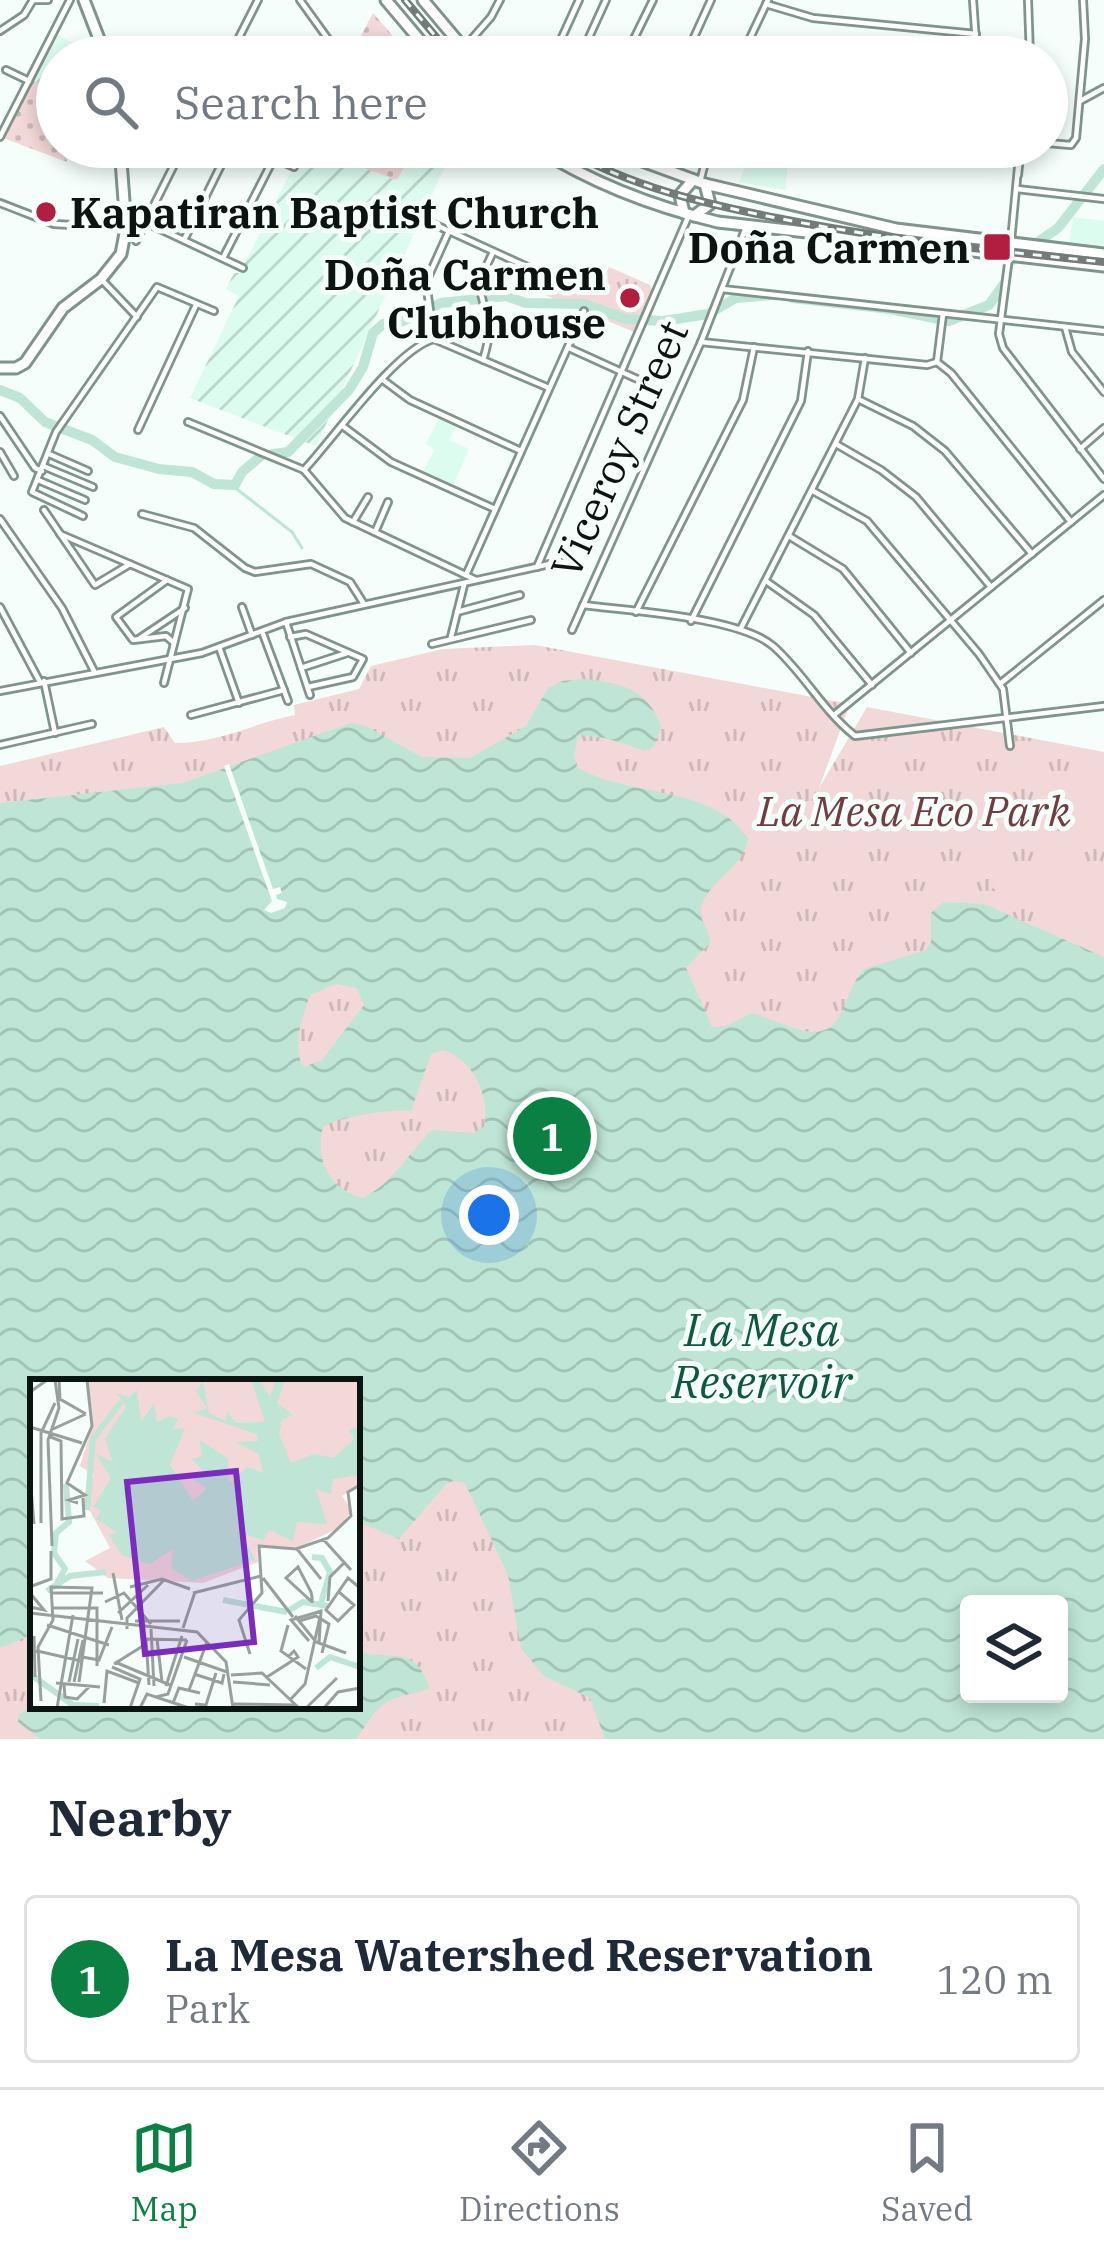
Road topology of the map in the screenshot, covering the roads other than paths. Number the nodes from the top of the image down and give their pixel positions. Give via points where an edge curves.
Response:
1 (36, 0) edge
2 (49, 0) edge
3 (70, 0) edge
4 (84, 0) edge
5 (258, 0) edge
6 (300, 0) edge
7 (386, 0) edge
8 (423, 0) edge
9 (500, 0) edge
10 (579, 0) edge
11 (606, 0) edge
12 (652, 0) edge
13 (711, 0) edge
14 (973, 0) edge
15 (1028, 0) edge
16 (1083, 0) edge
17 (766, 2) edge
18 (0, 31) edge
19 (976, 34) joint
20 (52, 36) edge
21 (98, 36) edge
22 (240, 36) edge
23 (326, 36) edge
24 (416, 36) edge
25 (453, 36) edge
26 (478, 36) edge
27 (563, 36) edge
28 (590, 36) edge
29 (635, 36) edge
30 (695, 36) edge
31 (751, 36) edge
32 (1029, 36) edge
33 (36, 67) edge
34 (6, 70) dead end
35 (29, 81) junction
36 (1104, 88) edge
37 (1080, 101) junction
38 (0, 137) edge
39 (1068, 143) edge
40 (122, 168) edge
41 (172, 168) edge
42 (220, 168) edge
43 (269, 168) edge
44 (573, 168) edge
45 (656, 168) edge
46 (703, 168) edge
47 (1016, 168) edge
48 (666, 172) junction
49 (699, 182) junction
50 (1017, 189) junction
51 (1104, 199) edge
52 (0, 203) edge
53 (668, 207) junction
54 (690, 215) junction
55 (425, 220) dead end
56 (145, 222) junction
57 (746, 226) junction
58 (126, 228) junction
59 (449, 231) junction
60 (184, 240) junction
61 (136, 241) dead end
62 (1010, 250) junction
63 (493, 251) junction
64 (1104, 254) edge
65 (223, 258) junction
66 (1104, 266) edge
67 (243, 268) dead end
68 (532, 269) dead end
69 (101, 279) junction
70 (721, 289) junction
71 (196, 304) junction
72 (214, 311) dead end
73 (584, 311) dead end
74 (943, 314) junction
75 (137, 317) junction
76 (1002, 323) junction
77 (1065, 327) junction
78 (1104, 331) edge
79 (434, 339) junction
80 (701, 342) junction
81 (754, 347) junction
82 (567, 348) junction
83 (808, 351) junction
84 (866, 358) junction
85 (483, 360) junction
86 (937, 362) junction
87 (0, 368) edge
88 (622, 371) junction
89 (383, 380) junction
90 (646, 383) dead end
91 (550, 388) junction
92 (1104, 392) edge
93 (858, 399) junction
94 (0, 416) edge
95 (188, 422) dead end
96 (344, 427) junction
97 (1104, 428) edge
98 (138, 430) dead end
99 (836, 444) junction
100 (1080, 448) junction
101 (521, 451) junction
102 (0, 452) edge
103 (47, 454) junction
104 (42, 469) junction
105 (304, 470) junction
106 (88, 471) dead end
107 (14, 476) dead end
108 (1104, 479) edge
109 (38, 480) junction
110 (93, 487) dead end
111 (813, 490) junction
112 (1104, 495) edge
113 (368, 497) dead end
114 (85, 500) dead end
115 (388, 502) dead end
116 (495, 509) junction
117 (44, 510) dead end
118 (142, 514) dead end
119 (83, 516) dead end
120 (0, 519) edge
121 (353, 522) junction
122 (1071, 522) junction
123 (375, 532) junction
124 (60, 534) junction
125 (789, 536) junction
126 (1032, 554) junction
127 (560, 562) dead end
128 (130, 563) junction
129 (537, 567) junction
130 (453, 569) junction
131 (465, 579) junction
132 (167, 580) junction
133 (766, 581) junction
134 (454, 585) junction
135 (991, 587) junction
136 (520, 596) dead end
137 (1104, 601) edge
138 (364, 604) junction
139 (583, 605) junction
140 (0, 608) edge
141 (185, 608) junction
142 (242, 608) dead end
143 (457, 612) junction
144 (636, 612) junction
145 (531, 620) dead end
146 (691, 620) junction
147 (951, 620) junction
148 (286, 622) junction
149 (741, 628) junction
150 (572, 629) dead end
151 (262, 631) junction
152 (252, 635) junction
153 (290, 637) junction
154 (451, 637) junction
155 (136, 640) junction
156 (432, 644) dead end
157 (219, 646) junction
158 (174, 647) junction
159 (911, 652) junction
160 (349, 653) junction
161 (171, 656) junction
162 (301, 668) junction
163 (94, 671) junction
164 (42, 682) junction
165 (164, 683) dead end
166 (1001, 683) junction
167 (872, 685) junction
168 (284, 690) junction
169 (0, 691) edge
170 (288, 701) dead end
171 (238, 703) junction
172 (1104, 706) edge
173 (191, 715) dead end
174 (832, 717) junction
175 (1009, 717) junction
176 (92, 724) dead end
177 (55, 733) junction
178 (0, 745) edge
179 (1010, 746) dead end

1 - 2 street
1 - 18 street
3 - 20 street
4 - 21 main road
5 - 22 street
6 - 23 street
7 - 24 main road
8 - 25 main road
9 - 26 street
10 - 27 street
11 - 28 street
12 - 29 street
13 - 30 street
14 - 19 street
15 - 32 street
16 - 37 street
17 - 19 street via 813,18
17 - 31 street
33 - 35 street
34 - 35 street
35 - 38 street
36 - 37 street
37 - 39 street
40 - 58 main road
41 - 56 street
42 - 60 street
43 - 65 street
44 - 53 main road
45 - 48 main road
46 - 49 street
47 - 50 street
48 - 49 main road
48 - 53 main road via 676,191
49 - 54 main road via 680,195
49 - 54 main road via 710,204
49 - 62 main road
50 - 51 street
50 - 62 street
52 - 58 street via 53,224
53 - 54 main road
54 - 57 main road
54 - 88 street
55 - 59 street
56 - 60 street
56 - 61 street
57 - 62 main road
57 - 70 street, Viceroy Street
58 - 69 main road via 122,254
59 - 63 street
59 - 79 street via 427,277
60 - 65 street
62 - 64 main road
62 - 66 main road
62 - 76 street
63 - 68 street
63 - 85 street via 479,282 491,335
65 - 67 street
69 - 75 street
69 - 87 main road via 63,308 25,362
70 - 74 street
70 - 80 street, Viceroy Street
71 - 72 street
71 - 75 street via 158,287
71 - 98 street
73 - 82 street
74 - 76 street
74 - 86 street
75 - 103 street
76 - 77 street
76 - 100 street via 1008,358
77 - 78 street
77 - 92 street via 1072,352
79 - 85 street
79 - 89 street
80 - 81 street
80 - 139 street, Viceroy Street
81 - 83 street
81 - 144 street via 743,400
82 - 88 street
82 - 91 street
83 - 84 street
83 - 146 street via 801,401
84 - 86 street
84 - 93 street
85 - 91 street
86 - 122 street
88 - 90 street
88 - 129 street
89 - 96 street
89 - 101 street
91 - 101 street
93 - 99 street
93 - 126 street via 945,451
94 - 104 street
95 - 105 street
96 - 105 street
96 - 116 street via 391,461
97 - 100 street
99 - 111 street
99 - 135 street via 916,497
100 - 108 street
101 - 116 street
102 - 107 street
103 - 104 street
103 - 106 street
104 - 109 street
104 - 110 street
105 - 121 street
109 - 114 street
109 - 119 street via 34,494
111 - 125 street
111 - 147 street via 867,521
112 - 122 street
113 - 121 street
115 - 123 street
116 - 131 street
117 - 124 street
118 - 138 street via 194,527 255,572 311,564 350,582
120 - 163 street
121 - 123 street
122 - 126 street
123 - 130 street
124 - 128 street
124 - 128 street via 95,585
125 - 133 street
125 - 159 street via 843,569
126 - 135 street
127 - 129 street
128 - 132 street
129 - 131 street
130 - 131 street
130 - 134 street
131 - 134 street
131 - 143 street
132 - 141 street via 188,589
132 - 155 street via 117,614
133 - 149 street
133 - 167 street via 814,615
134 - 138 street
135 - 147 street
136 - 143 street
137 - 166 street
138 - 148 street
139 - 144 street
139 - 150 street, Viceroy Street
140 - 164 street
141 - 155 street
141 - 158 street
142 - 152 street
143 - 154 street
144 - 146 street
145 - 154 street
146 - 149 street
147 - 159 street
147 - 166 street
148 - 151 street
148 - 153 street
149 - 174 street via 774,647
151 - 152 street
151 - 168 street
152 - 157 street
153 - 160 street via 306,634
153 - 162 street
154 - 156 street
155 - 158 street via 166,636
157 - 161 street
157 - 171 street
158 - 161 street
159 - 167 street
160 - 162 street
160 - 162 street via 363,658 352,677 309,691
161 - 163 street
161 - 165 street
163 - 164 street
164 - 169 street
164 - 177 street
166 - 175 street
167 - 174 street
168 - 170 street
168 - 171 street
171 - 173 street
172 - 175 street
174 - 175 street via 855,736
175 - 179 street
176 - 177 street
177 - 178 street

